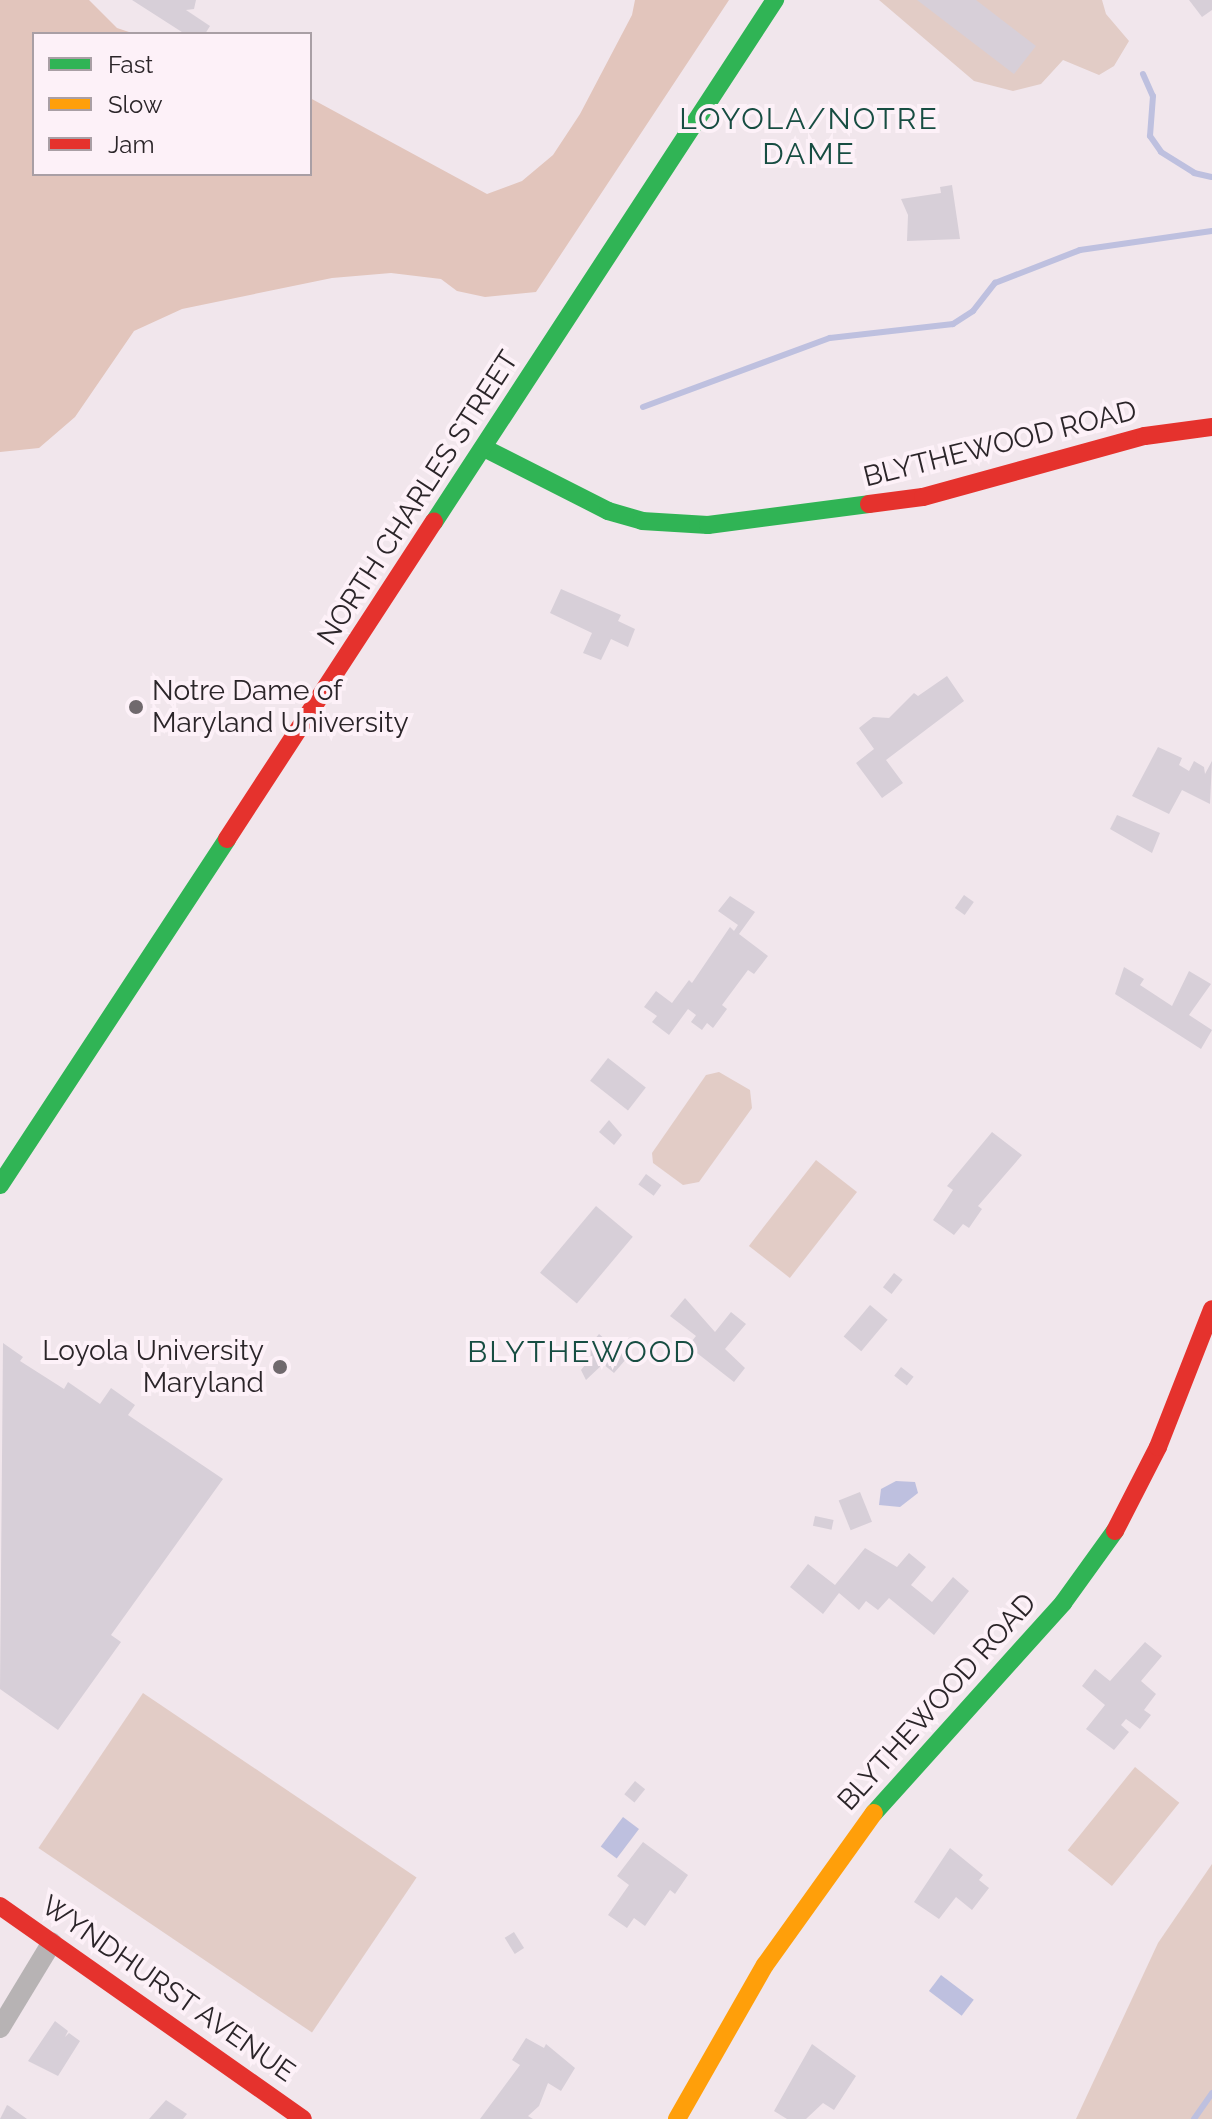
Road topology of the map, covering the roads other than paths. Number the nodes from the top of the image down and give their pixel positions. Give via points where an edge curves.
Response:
1 (775, 0) edge
2 (1212, 427) edge
3 (484, 448) junction
4 (0, 1185) edge
5 (1212, 1309) edge
6 (0, 1906) edge
7 (52, 1942) junction
8 (0, 2028) edge
9 (303, 2119) edge
10 (677, 2119) edge

1 - 3 street, NORTH CHARLES STREET
2 - 3 street, BLYTHEWOOD ROAD via 1145,436 923,497 708,525 662,524 608,511
3 - 4 street, NORTH CHARLES STREET
5 - 10 street, BLYTHEWOOD ROAD via 1158,1447 1110,1540 1063,1603 914,1764 844,1850 758,1976
6 - 7 street, WYNDHURST AVENUE
7 - 8 street
7 - 9 street, WYNDHURST AVENUE

